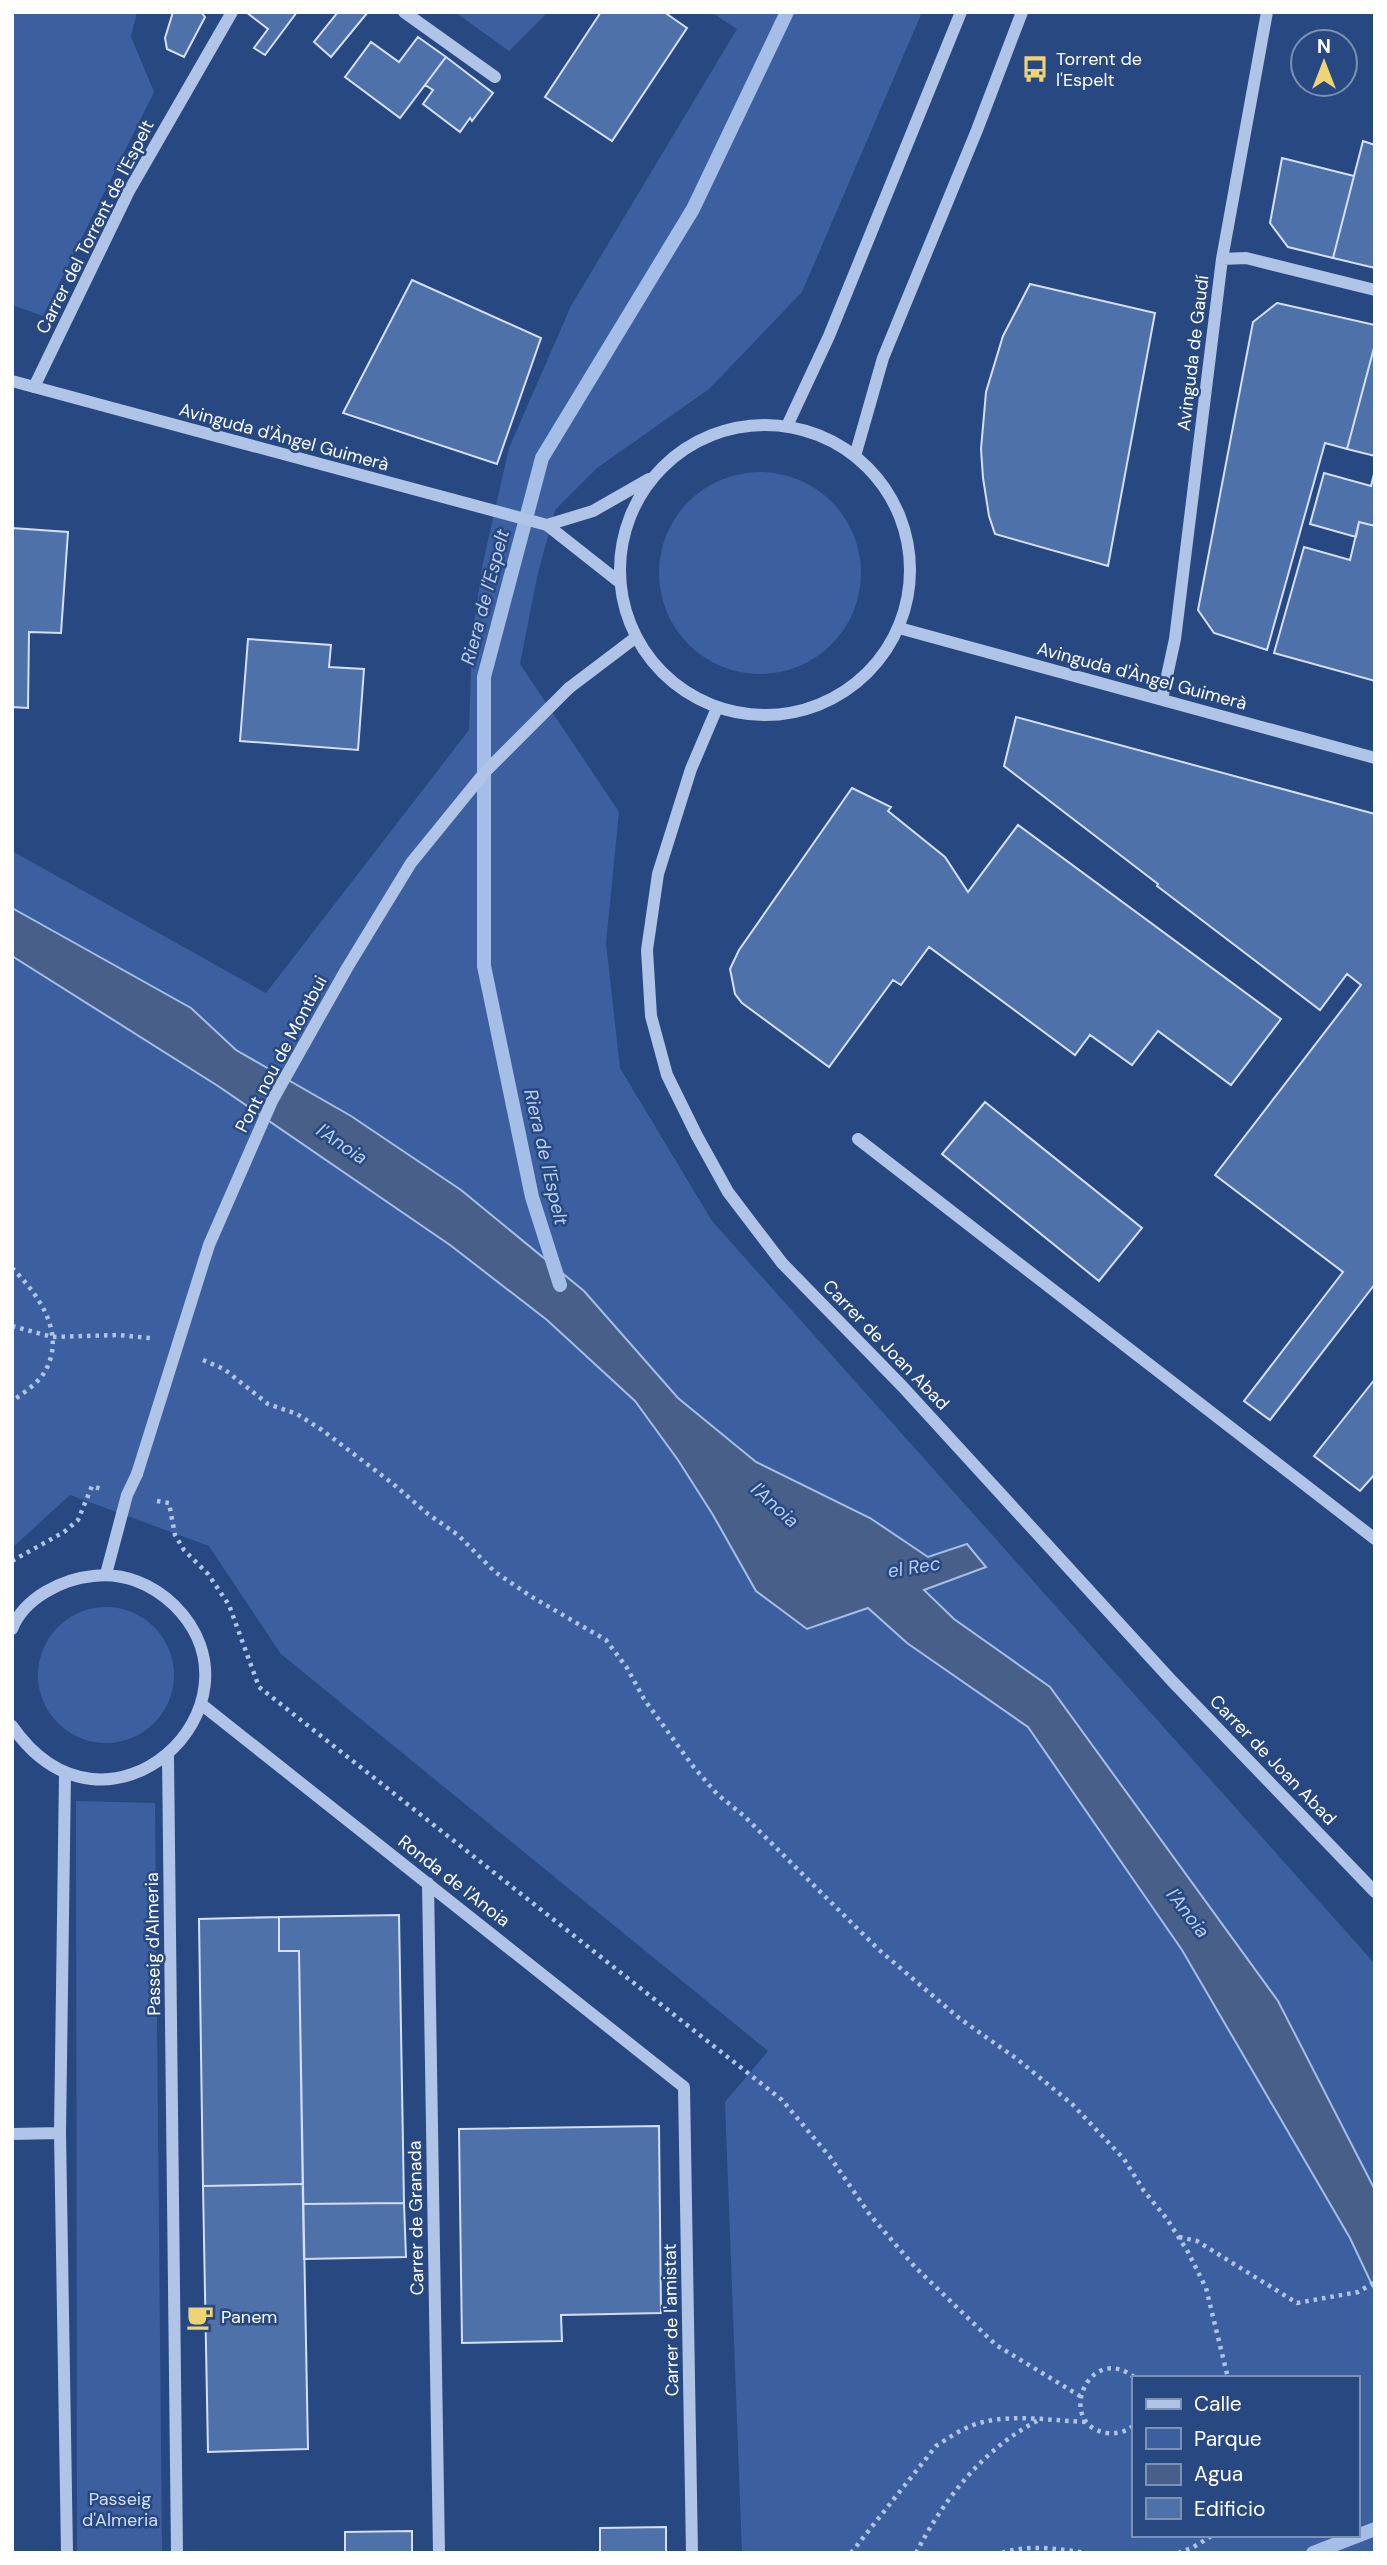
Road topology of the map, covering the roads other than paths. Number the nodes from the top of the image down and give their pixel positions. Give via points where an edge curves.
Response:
1 (232, 12) edge
2 (404, 12) edge
3 (961, 12) edge
4 (1022, 12) edge
5 (1267, 12) edge
6 (495, 78) dead end
7 (1223, 259) junction
8 (1375, 290) edge
9 (12, 381) edge
10 (34, 387) junction
11 (787, 426) junction
12 (855, 456) junction
13 (652, 477) junction
14 (547, 526) junction
15 (618, 580) junction
16 (899, 628) junction
17 (635, 638) junction
18 (1161, 699) junction
19 (717, 708) junction
20 (1375, 758) edge
21 (858, 1139) dead end
22 (1375, 1539) edge
23 (106, 1574) junction
24 (12, 1629) edge
25 (201, 1704) junction
26 (12, 1726) edge
27 (168, 1756) junction
28 (65, 1773) junction
29 (428, 1883) junction
30 (1375, 1892) edge
31 (684, 2087) joint
32 (60, 2133) junction
33 (12, 2134) edge
34 (67, 2553) edge
35 (177, 2553) edge
36 (439, 2553) edge
37 (692, 2553) edge

1 - 10 street, Carrer del Torrent de l'Espelt via 129,191
2 - 6 street
3 - 11 street
4 - 12 street via 883,358
5 - 7 street, Avinguda de Gaudí
7 - 8 street via 1247,258
7 - 18 street, Avinguda de Gaudí via 1175,639
9 - 10 street, Avinguda d'Àngel Guimerà
10 - 14 street, Avinguda d'Àngel Guimerà
11 - 12 street via 811,432
11 - 13 street via 737,427 690,445
12 - 16 street via 882,483 901,517 910,553 909,592
13 - 14 street via 593,511
13 - 15 street via 632,508 621,544
14 - 15 street, Avinguda d'Àngel Guimerà
15 - 17 street
16 - 18 street, Avinguda d'Àngel Guimerà
16 - 19 street via 880,659 855,685 824,703 789,714 752,715
17 - 19 street via 665,676 684,692
17 - 23 street, Pont nou de Montbui, bridge via 569,688 485,772 411,863 347,968 272,1101 209,1245 127,1495
18 - 20 street, Avinguda d'Àngel Guimerà
19 - 30 street, Carrer de Joan Abad via 691,769 657,874 647,950 651,1016 667,1075 697,1136 729,1192 782,1263
21 - 22 street
23 - 24 street via 79,1577 54,1587 31,1602
23 - 25 street via 136,1580 164,1595 185,1616 199,1644 205,1674
25 - 27 street via 188,1733
25 - 29 street, Ronda de l'Anoia
26 - 28 street via 43,1761
27 - 28 street via 119,1778
27 - 35 street, Passeig d'Almeria
28 - 32 street
29 - 31 street, Ronda de l'Anoia
29 - 36 street, Carrer de Granada
31 - 37 street, Carrer de l'amistat
32 - 33 street
32 - 34 street

